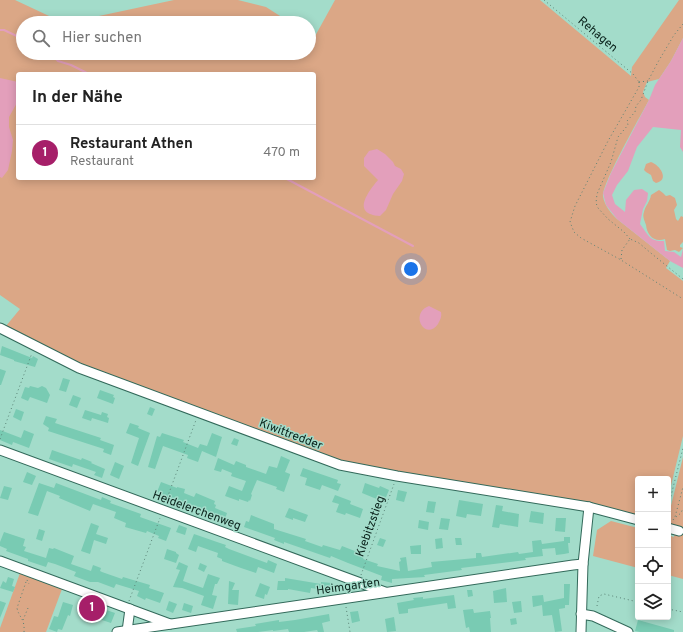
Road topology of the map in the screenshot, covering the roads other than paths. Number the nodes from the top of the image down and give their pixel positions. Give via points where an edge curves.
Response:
1 (0, 328) edge
2 (0, 450) edge
3 (589, 507) junction
4 (635, 519) edge
5 (671, 526) edge
6 (679, 531) dead end
7 (0, 561) edge
8 (583, 564) junction
9 (386, 592) junction
10 (130, 609) junction
11 (582, 614) junction
12 (172, 624) junction
13 (122, 631) edge
14 (581, 632) edge
15 (628, 632) edge

1 - 3 street, Kiwittredder via 80,368 340,465
2 - 9 street, Heidelerchenweg
3 - 4 street, Kiwittredder
3 - 8 street
5 - 6 street
7 - 10 street via 27,576
8 - 9 street, Heimgarten
8 - 11 street
9 - 12 street, Heimgarten
10 - 12 street
10 - 13 street
11 - 14 street
11 - 15 street via 593,616
12 - 13 street, Heimgarten

